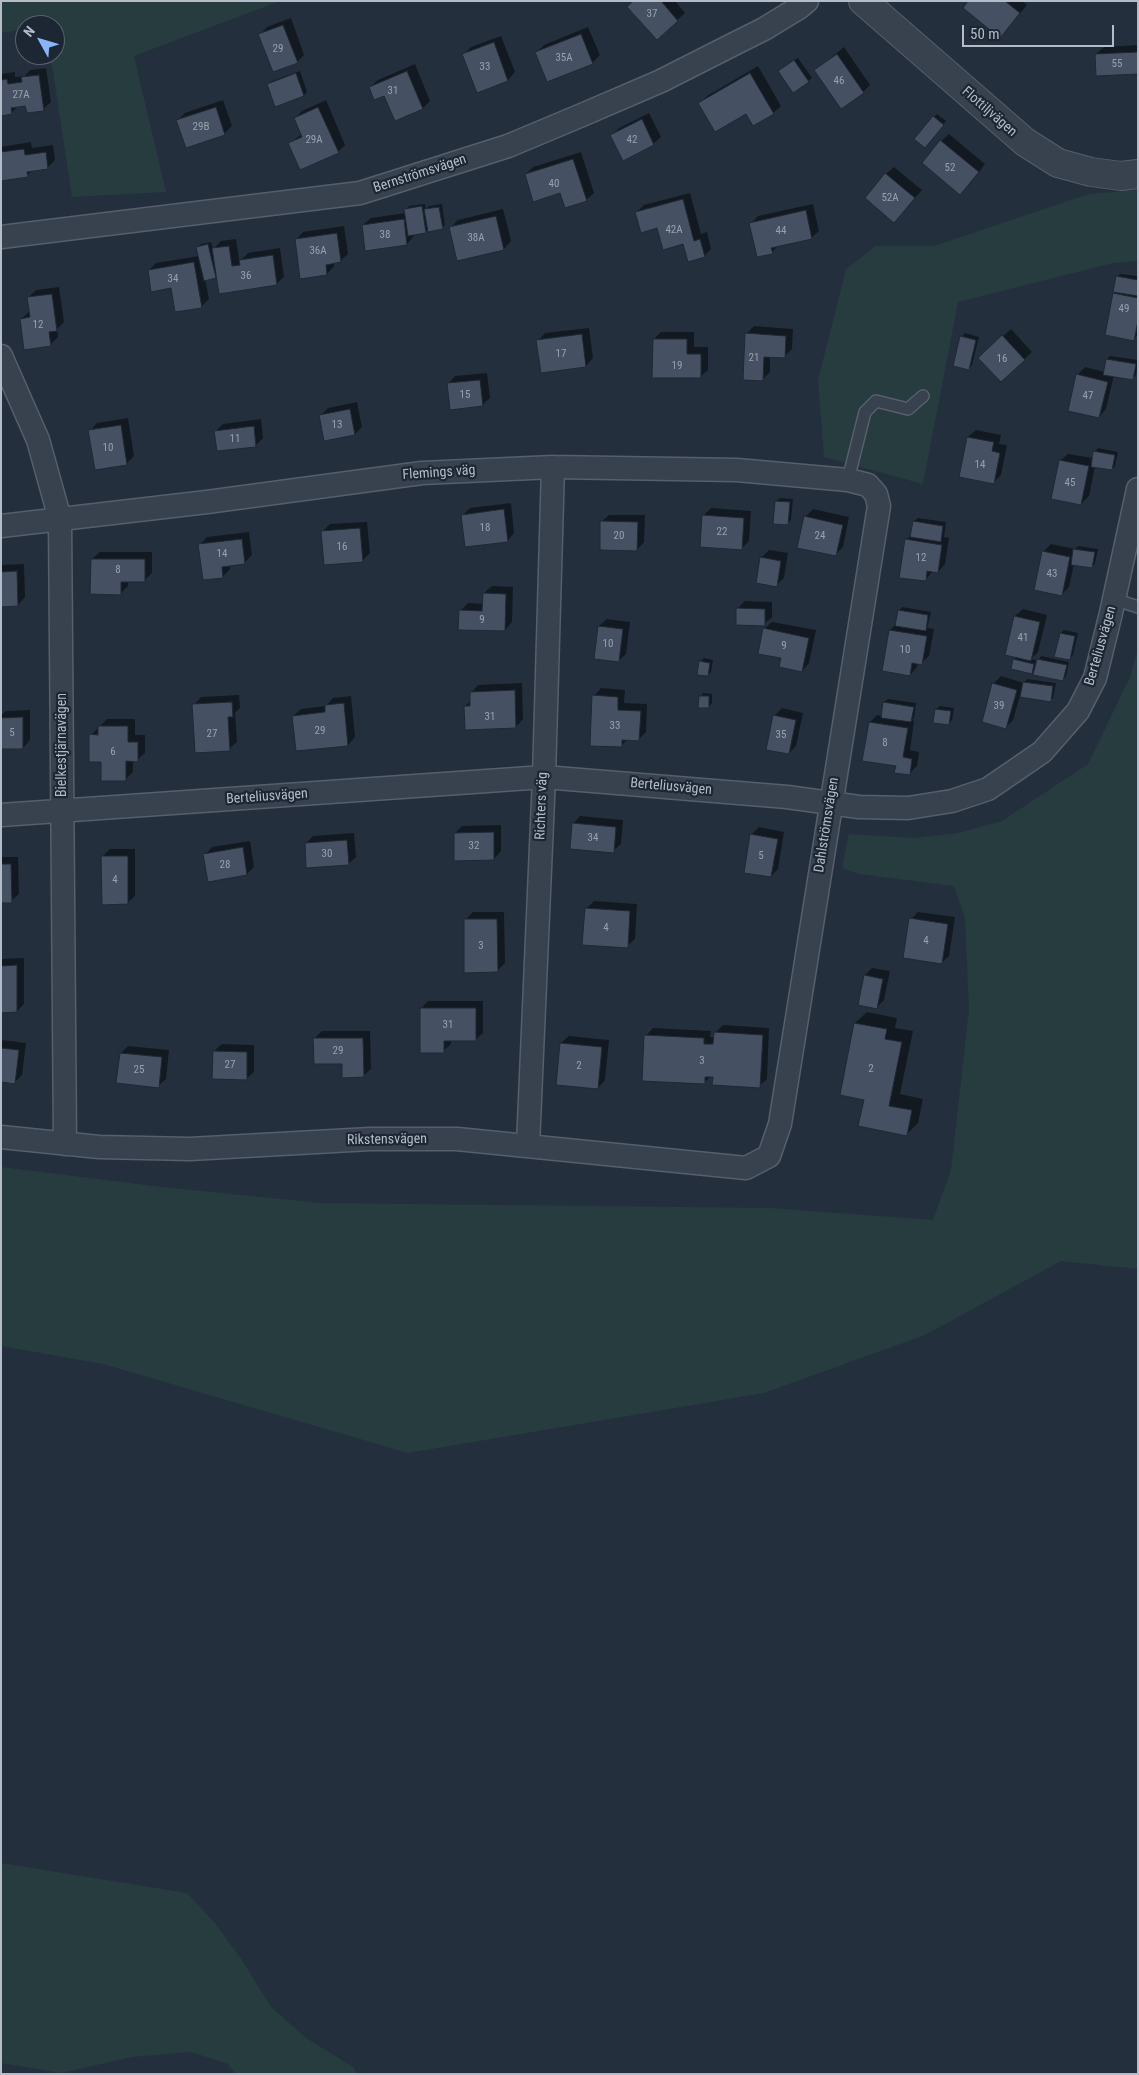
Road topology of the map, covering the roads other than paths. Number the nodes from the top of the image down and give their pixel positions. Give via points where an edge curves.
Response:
1 (806, 1) edge
2 (863, 1) edge
3 (1138, 174) edge
4 (1, 238) edge
5 (1, 356) edge
6 (923, 396) dead end
7 (553, 467) junction
8 (848, 480) junction
9 (1138, 489) edge
10 (876, 494) joint
11 (60, 519) junction
12 (1, 526) edge
13 (1114, 599) junction
14 (1138, 607) edge
15 (544, 777) junction
16 (830, 805) junction
17 (62, 812) junction
18 (1, 815) edge
19 (1, 1137) edge
20 (66, 1144) junction
21 (528, 1145) junction
22 (769, 1156) joint

1 - 4 street, Bernströmsvägen via 749,36 661,81 508,146 360,193
2 - 3 street, Flottiljvägen via 1018,137 1041,153 1058,163 1091,172 1121,176
5 - 11 street, Bielkestjärnavägen via 38,440
6 - 8 lane via 908,409 876,401 865,412
7 - 8 street, Flemings väg via 736,470
7 - 11 street, Flemings väg via 422,473
7 - 15 street, Richters väg
8 - 10 street, Flemings väg via 868,485
9 - 13 street, Berteliusvägen
10 - 16 street, Dahlströmsvägen via 879,506
11 - 12 street, Flemings väg
11 - 17 street, Bielkestjärnavägen
13 - 14 lane
13 - 16 street, Berteliusvägen via 1095,678 1078,711 1042,752 988,789 952,801 908,808
15 - 16 street, Berteliusvägen via 787,797
15 - 17 street, Berteliusvägen
15 - 21 street, Richters väg
16 - 22 street, Dahlströmsvägen via 780,1124
17 - 18 street, Berteliusvägen
17 - 20 street, Bielkestjärnavägen
19 - 20 street, Rikstensvägen
20 - 21 street, Rikstensvägen via 99,1148 190,1148 370,1139 448,1139
21 - 22 street, Rikstensvägen via 746,1168

